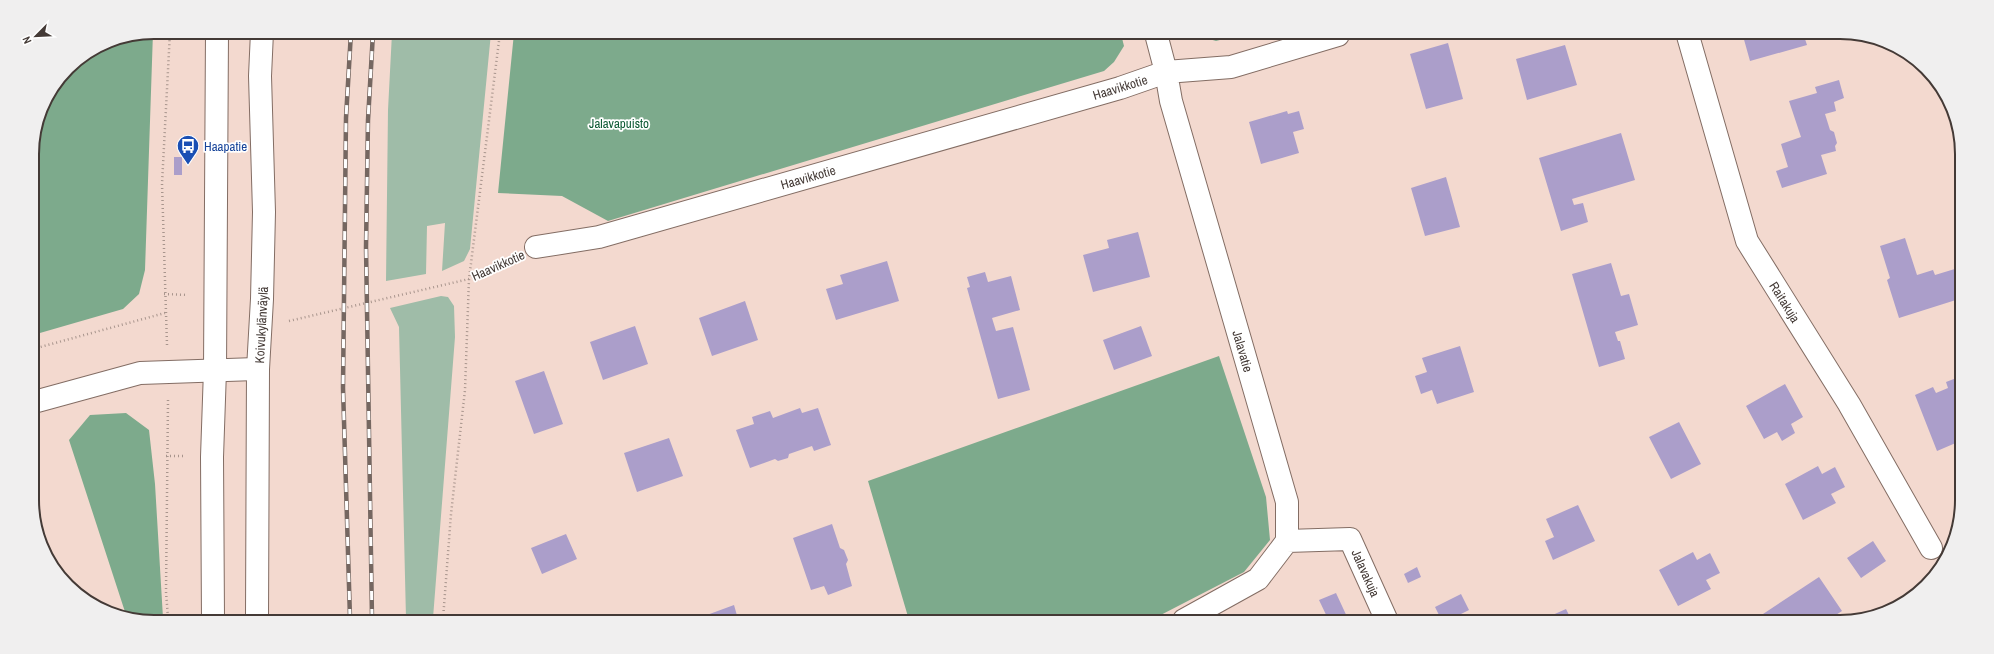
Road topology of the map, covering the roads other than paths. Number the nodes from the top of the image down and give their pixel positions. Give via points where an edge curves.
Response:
1 (217, 39) edge
2 (262, 39) edge
3 (1157, 39) edge
4 (1324, 39) edge
5 (1689, 39) edge
6 (1166, 72) junction
7 (536, 247) road end
8 (258, 369) junction
9 (215, 370) junction
10 (39, 401) edge
11 (1287, 541) junction
12 (1931, 548) dead end
13 (213, 615) edge
14 (257, 615) edge
15 (1193, 615) edge
16 (1384, 615) edge

1 - 9 street
2 - 8 street, Koivukylänväylä via 260,76 264,212
3 - 6 street, Jalavatie
4 - 6 street, Haavikkotie via 1231,66
5 - 12 street, Raitakuja via 1747,241 1849,404
6 - 7 street, Haavikkotie via 1120,88 599,237
6 - 11 street, Jalavatie via 1171,101 1287,502
8 - 9 street
8 - 14 street, Koivukylänväylä
9 - 10 street via 140,373
9 - 13 street via 212,457
11 - 15 street via 1258,579
11 - 16 street, Jalavakuja via 1350,539

